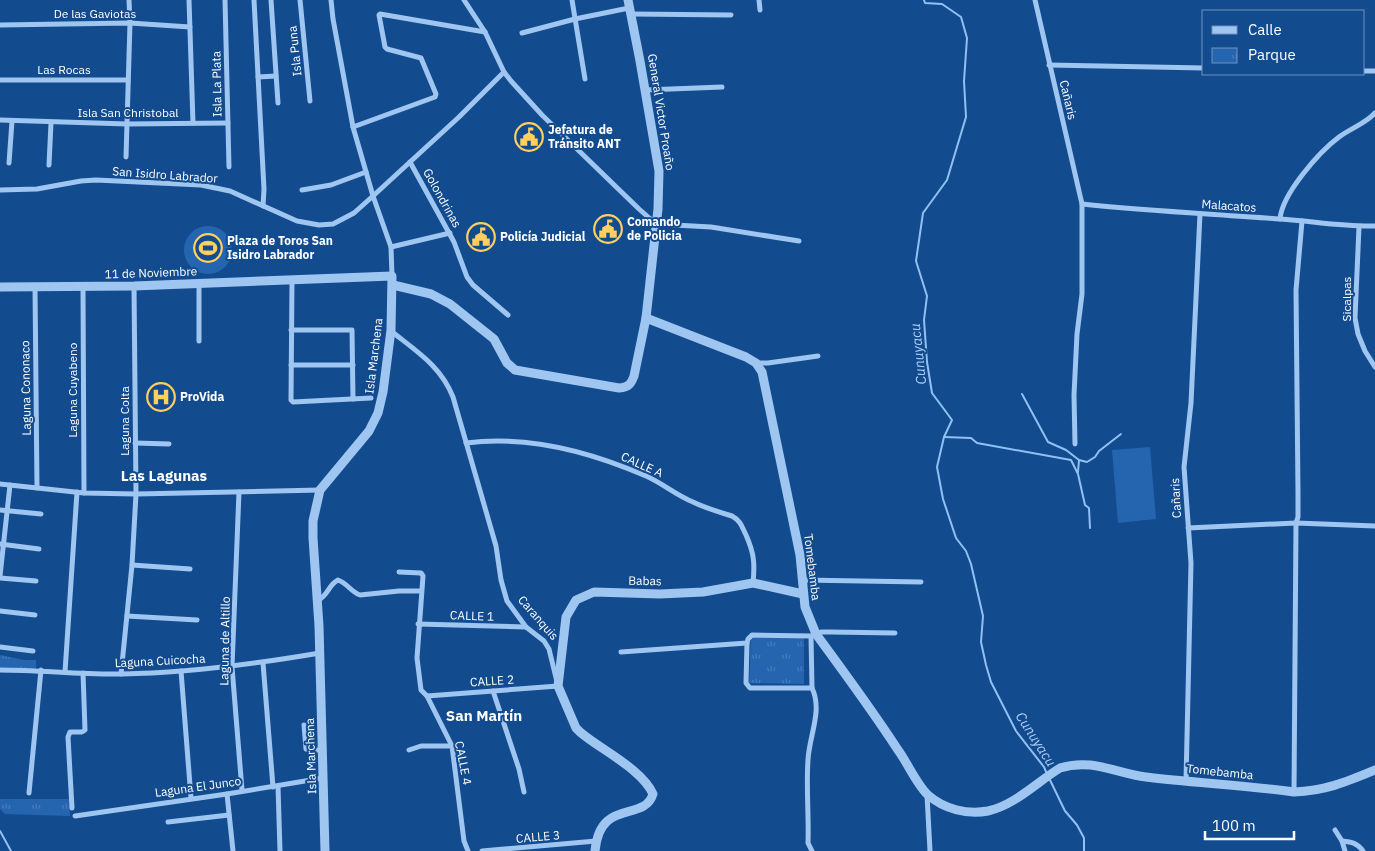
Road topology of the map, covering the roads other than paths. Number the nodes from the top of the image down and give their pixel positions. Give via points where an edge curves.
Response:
1 (129, 0) edge
2 (189, 0) edge
3 (226, 0) edge
4 (254, 0) edge
5 (271, 0) edge
6 (300, 0) edge
7 (331, 0) edge
8 (464, 0) edge
9 (572, 0) edge
10 (759, 0) edge
11 (1035, 0) edge
12 (629, 7) edge
13 (760, 10) dead end
14 (731, 15) dead end
15 (575, 19) junction
16 (130, 24) junction
17 (0, 25) edge
18 (190, 27) junction
19 (485, 32) junction
20 (522, 33) dead end
21 (1049, 65) junction
22 (1202, 68) edge
23 (504, 72) junction
24 (258, 76) junction
25 (276, 76) junction
26 (585, 79) dead end
27 (0, 80) edge
28 (128, 80) junction
29 (722, 87) dead end
30 (645, 90) junction
31 (310, 101) dead end
32 (278, 104) dead end
33 (1375, 113) edge
34 (0, 120) edge
35 (12, 121) junction
36 (51, 123) junction
37 (228, 123) junction
38 (127, 124) junction
39 (193, 124) junction
40 (353, 127) junction
41 (126, 157) dead end
42 (9, 162) dead end
43 (410, 162) junction
44 (49, 165) dead end
45 (229, 167) dead end
46 (366, 172) junction
47 (0, 190) edge
48 (302, 190) dead end
49 (373, 196) junction
50 (1082, 204) junction
51 (262, 206) junction
52 (1200, 214) junction
53 (1280, 219) junction
54 (1302, 221) junction
55 (656, 224) junction
56 (1359, 226) junction
57 (1375, 226) edge
58 (450, 233) junction
59 (799, 241) dead end
60 (391, 247) junction
61 (292, 281) junction
62 (393, 281) junction
63 (200, 284) junction
64 (134, 286) junction
65 (0, 287) edge
66 (35, 287) junction
67 (83, 287) junction
68 (508, 315) dead end
69 (646, 318) junction
70 (291, 330) junction
71 (391, 330) junction
72 (199, 341) dead end
73 (818, 356) dead end
74 (756, 363) junction
75 (291, 365) junction
76 (353, 365) junction
77 (1375, 367) edge
78 (515, 370) joint
79 (371, 398) dead end
80 (353, 399) junction
81 (466, 442) junction
82 (135, 443) junction
83 (169, 444) dead end
84 (1075, 444) dead end
85 (0, 484) edge
86 (10, 485) junction
87 (37, 488) junction
88 (320, 490) junction
89 (77, 492) junction
90 (239, 492) junction
91 (84, 493) junction
92 (136, 494) junction
93 (0, 510) edge
94 (7, 511) junction
95 (41, 514) dead end
96 (1296, 523) junction
97 (1375, 526) edge
98 (1188, 528) junction
99 (2, 544) edge
100 (39, 549) dead end
101 (132, 565) junction
102 (190, 568) dead end
103 (399, 572) dead end
104 (0, 577) edge
105 (802, 580) junction
106 (36, 582) dead end
107 (921, 582) dead end
108 (753, 583) junction
109 (421, 591) junction
110 (803, 594) junction
111 (317, 601) junction
112 (0, 611) edge
113 (35, 615) dead end
114 (126, 616) junction
115 (197, 620) dead end
116 (418, 624) junction
117 (526, 627) junction
118 (895, 633) dead end
119 (814, 635) junction
120 (747, 643) junction
121 (0, 646) edge
122 (33, 651) dead end
123 (621, 652) dead end
124 (320, 653) junction
125 (262, 663) junction
126 (232, 666) junction
127 (0, 670) edge
128 (41, 670) junction
129 (181, 671) junction
130 (64, 672) junction
131 (83, 673) junction
132 (122, 674) junction
133 (558, 686) junction
134 (812, 688) junction
135 (493, 691) junction
136 (428, 696) junction
137 (304, 725) dead end
138 (452, 746) junction
139 (323, 750) junction
140 (409, 750) dead end
141 (1375, 770) edge
142 (324, 778) junction
143 (1186, 781) junction
144 (275, 786) junction
145 (242, 790) junction
146 (524, 792) dead end
147 (1294, 792) junction
148 (29, 793) dead end
149 (227, 794) junction
150 (927, 794) junction
151 (191, 798) junction
152 (72, 808) dead end
153 (229, 815) junction
154 (75, 816) dead end
155 (168, 822) dead end
156 (1335, 830) dead end
157 (1342, 841) junction
158 (596, 846) edge
159 (233, 851) edge
160 (280, 851) edge
161 (325, 851) edge
162 (468, 851) edge
163 (482, 851) edge
164 (488, 851) edge
165 (812, 851) edge
166 (930, 851) edge
167 (1345, 851) edge
168 (1363, 851) edge

1 - 16 street
2 - 18 street, Isla San Christobal
3 - 37 street, Isla La Plata
4 - 24 street
5 - 25 street
6 - 31 street, Isla Puna
7 - 40 street, Isla Marchena
8 - 19 street
9 - 15 street
10 - 13 street
11 - 21 street, Cañaris
12 - 14 street
12 - 15 street
12 - 30 street, General Victor Proaño
15 - 20 street
15 - 26 street
16 - 17 street, De las Gaviotas
16 - 18 street, De las Gaviotas
16 - 28 street
18 - 39 street, Isla San Christobal
19 - 23 street
19 - 40 street via 380,14 385,47 421,58 436,94
21 - 22 street
21 - 50 street, Cañaris
23 - 43 street, San Isidro Labrador
23 - 55 street via 542,115
24 - 25 street
24 - 51 street via 264,189
25 - 32 street
27 - 28 street, Las Rocas
28 - 38 street
29 - 30 street
30 - 55 street, General Victor Proaño via 659,171
33 - 53 street via 1368,121 1338,138 1314,160 1290,194
34 - 35 street, Isla San Christobal
35 - 36 street, Isla San Christobal
35 - 42 street
36 - 38 street, Isla San Christobal
36 - 44 street
37 - 39 street
37 - 45 street, Isla La Plata
38 - 39 street, Isla San Christobal
38 - 41 street
40 - 46 street, Isla Marchena
43 - 49 street, San Isidro Labrador
43 - 58 street, Golondrinas
46 - 48 street via 331,185
46 - 49 street, Isla Marchena
47 - 51 street, San Isidro Labrador via 37,189 96,180 201,185 230,190
49 - 51 street, San Isidro Labrador via 344,220 332,224 319,225 298,220
49 - 60 street, Isla Marchena
50 - 52 street, Malacatos
50 - 84 street, Cañaris via 1082,294 1074,396
52 - 53 street, Malacatos
52 - 98 street, Cañaris via 1191,403 1184,467
53 - 54 street, Malacatos
54 - 56 street, Malacatos
54 - 96 street via 1296,290
55 - 59 street via 711,227
55 - 69 street, General Victor Proaño
56 - 57 street, Malacatos
56 - 77 street, Sicalpas via 1355,318 1362,343
58 - 60 street
58 - 68 street, Golondrinas via 467,277
60 - 62 street, Isla Marchena
61 - 62 street, 11 de Noviembre
61 - 63 street, 11 de Noviembre
61 - 70 street
62 - 71 street, Isla Marchena
62 - 78 street, 11 de Noviembre via 450,304 494,340 507,363
63 - 64 street, 11 de Noviembre
63 - 72 street
64 - 67 street, 11 de Noviembre
64 - 82 street, Laguna Colta
65 - 66 street, 11 de Noviembre
66 - 67 street, 11 de Noviembre
66 - 87 street, Laguna Cononaco
67 - 91 street, Laguna Cuyabeno
69 - 74 street via 746,356
69 - 78 street, General Victor Proaño via 634,376 627,387
70 - 75 street
70 - 76 street via 350,329 353,332
71 - 81 street, Caranquis via 438,370 448,383
71 - 88 street, Isla Marchena via 384,392 378,413 369,431
73 - 74 street
74 - 105 street, Tomebamba via 762,372 793,517
75 - 76 street
75 - 80 street via 290,398 293,402
76 - 80 street
79 - 80 street
81 - 108 street, CALLE A via 530,443 600,458 648,477 693,503 732,516 742,524 753,550
81 - 117 street, Caranquis via 496,546 507,601
82 - 83 street
82 - 92 street, Laguna Colta
85 - 86 street
86 - 87 street
86 - 94 street
87 - 89 street
88 - 90 street
88 - 111 street, Isla Marchena via 313,521
89 - 91 street
89 - 130 street
90 - 92 street
90 - 126 street, Laguna de Altillo
91 - 92 street
92 - 101 street, Laguna Colta
93 - 94 street
94 - 95 street
94 - 99 street
96 - 97 street
96 - 98 street
96 - 147 street
98 - 143 street, Cañaris via 1191,563
99 - 100 street
99 - 104 street
101 - 102 street
101 - 114 street, Laguna Colta
103 - 109 street, CALLE 4 via 421,574
104 - 106 street
105 - 107 street
105 - 110 street, Tomebamba
108 - 110 street, Babas
108 - 133 street, Babas via 703,592 585,594 576,600 566,617
109 - 111 street via 360,595 338,580 326,596
109 - 116 street, CALLE 4
110 - 119 street, Tomebamba
111 - 124 street, Isla Marchena
112 - 113 street
114 - 115 street
114 - 132 street, Laguna Colta
116 - 117 street, CALLE 1
116 - 136 street, CALLE 4 via 417,658 421,690
117 - 133 street, Caranquis via 549,649
118 - 119 street via 830,632
119 - 120 street via 755,635
119 - 134 street
119 - 150 street, Tomebamba
120 - 123 street
120 - 134 street via 747,687
121 - 122 street
124 - 125 street, Laguna Cuicocha
124 - 139 street, Isla Marchena
125 - 126 street, Laguna Cuicocha
125 - 144 street
126 - 129 street, Laguna Cuicocha
126 - 145 street, Laguna de Altillo
127 - 128 street, Laguna Cuicocha
128 - 130 street, Laguna Cuicocha
128 - 148 street
129 - 132 street, Laguna Cuicocha
129 - 151 street
130 - 131 street, Laguna Cuicocha
131 - 132 street, Laguna Cuicocha
131 - 152 street via 84,730 70,732 68,737
133 - 135 street, CALLE 2
133 - 158 street, Caranquis via 576,728 624,764 649,786 653,794 651,802 645,806 605,821
134 - 165 street via 815,721 808,760 808,843
135 - 136 street, CALLE 2
135 - 146 street
136 - 138 street, CALLE 4
137 - 139 street via 306,749
138 - 140 street via 421,746
138 - 162 street, CALLE 4
139 - 142 street, Isla Marchena
141 - 147 street, Tomebamba via 1315,792
142 - 144 street, Laguna El Junco
142 - 161 street, Isla Marchena
143 - 147 street, Tomebamba
143 - 150 street, Tomebamba via 1083,764 1060,768 999,808 986,811 969,813 952,809
144 - 145 street, Laguna El Junco
144 - 160 street
145 - 149 street, Laguna El Junco
149 - 151 street, Laguna El Junco
149 - 153 street
150 - 166 street
151 - 154 street, Laguna El Junco
153 - 155 street
153 - 159 street
156 - 157 street
157 - 167 street
157 - 168 street via 1353,842
158 - 164 street, CALLE 3
163 - 164 street, CALLE 3

